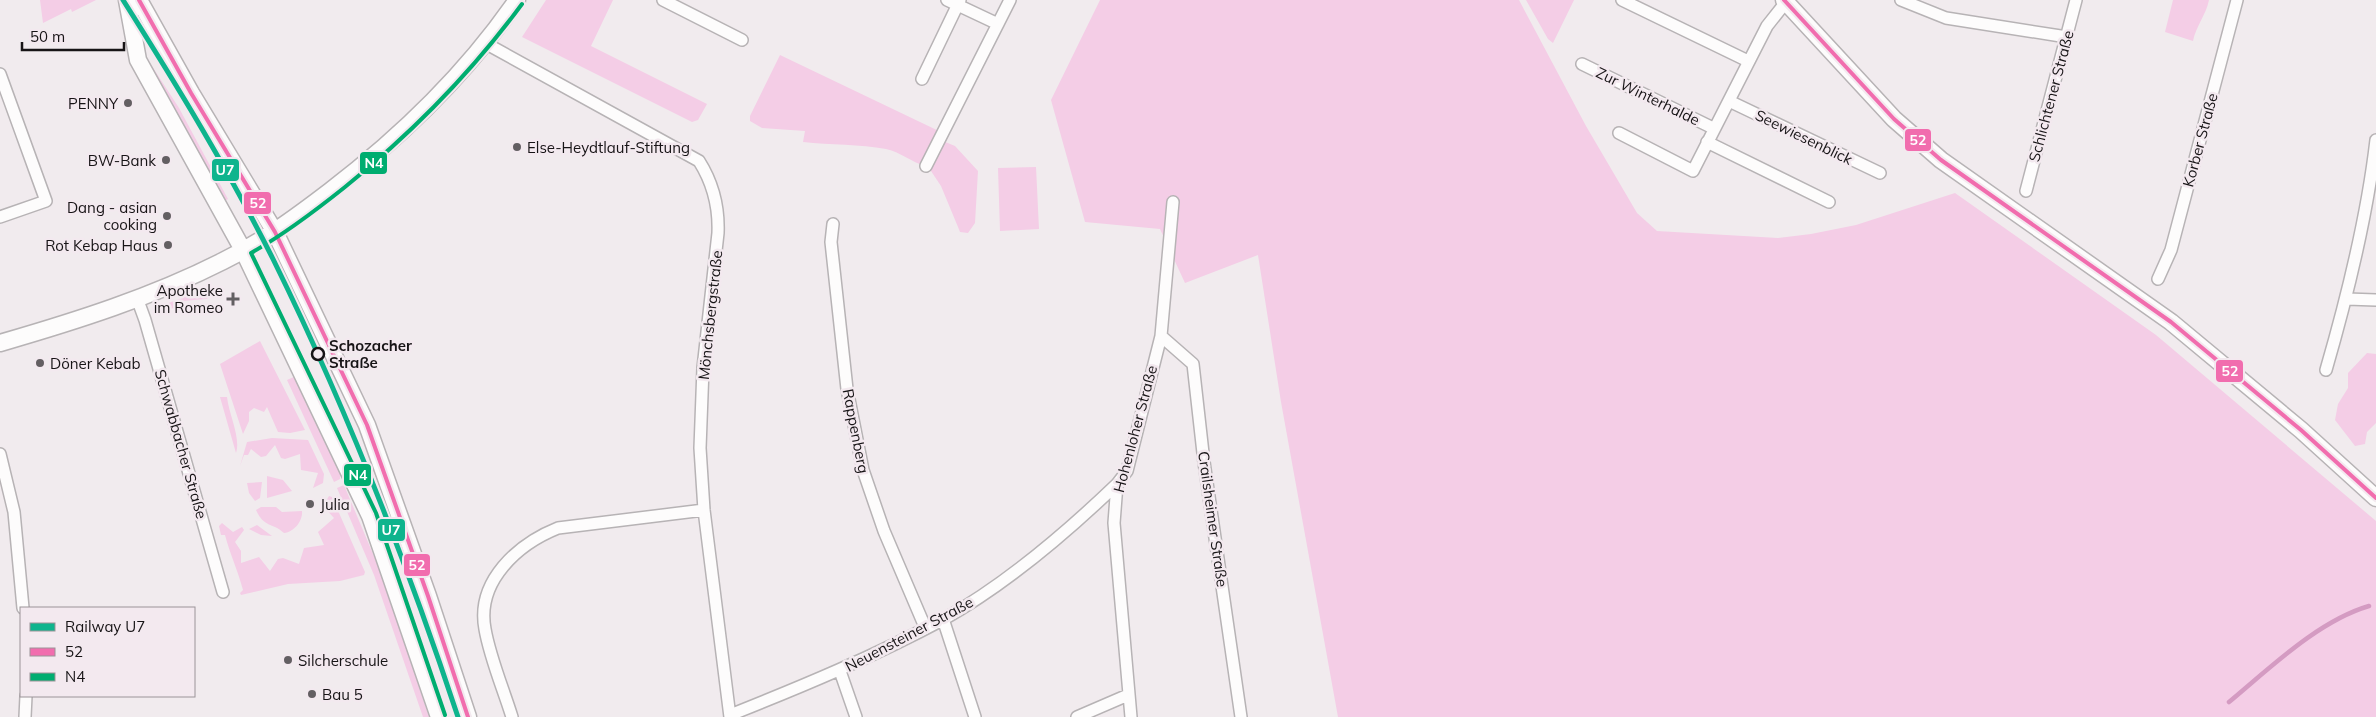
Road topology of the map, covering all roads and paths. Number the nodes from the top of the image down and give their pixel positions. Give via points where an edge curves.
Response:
1 (127, 0) edge
2 (139, 0) edge
3 (517, 0) edge
4 (663, 0) edge
5 (1010, 0) edge
6 (1622, 0) edge
7 (1901, 0) edge
8 (2076, 0) edge
9 (2237, 0) edge
10 (1785, 1) edge
11 (955, 2) edge
12 (998, 24) junction
13 (2067, 37) junction
14 (742, 40) dead end
15 (485, 42) junction
16 (1748, 61) junction
17 (1582, 64) dead end
18 (0, 74) edge
19 (922, 79) dead end
20 (4, 96) edge
21 (1729, 101) junction
22 (1713, 128) junction
23 (1619, 133) dead end
24 (2376, 140) edge
25 (1707, 142) junction
26 (926, 166) dead end
27 (1880, 173) dead end
28 (2026, 191) dead end
29 (1173, 202) dead end
30 (1829, 202) dead end
31 (0, 217) edge
32 (833, 224) dead end
33 (275, 232) junction
34 (243, 250) junction
35 (2158, 279) dead end
36 (137, 298) junction
37 (2347, 299) junction
38 (2376, 300) edge
39 (1161, 336) junction
40 (0, 343) edge
41 (2326, 370) dead end
42 (0, 454) edge
43 (1117, 484) junction
44 (2376, 498) edge
45 (704, 510) junction
46 (223, 592) dead end
47 (23, 607) edge
48 (943, 619) junction
49 (925, 627) junction
50 (840, 671) junction
51 (1128, 695) junction
52 (26, 697) edge
53 (730, 716) edge
54 (25, 717) edge
55 (439, 717) edge
56 (468, 717) edge
57 (512, 717) edge
58 (856, 717) edge
59 (974, 717) edge
60 (1077, 717) edge
61 (1132, 717) edge
62 (1241, 717) edge

1 - 34 main road via 138,60
2 - 33 main road
3 - 15 main road
4 - 14 street
5 - 12 street
6 - 16 street
7 - 13 street via 1946,18
8 - 13 street, Schlichtener Straße
9 - 35 street, Korber Straße via 2171,250
10 - 16 street
10 - 44 main road via 1894,119 1941,160 2171,322 2301,430
11 - 12 street
11 - 19 street
12 - 26 street
13 - 28 street, Schlichtener Straße
15 - 33 main road via 448,86 400,134 371,160
15 - 45 street, Mönchsbergstraße via 698,161 706,171 719,215 703,368 700,448
16 - 21 street
17 - 22 street, Zur Winterhalde
18 - 20 street
20 - 31 street via 46,201
21 - 22 street
21 - 27 street, Seewiesenblick
22 - 25 street
23 - 25 street via 1693,171
24 - 37 street via 2370,190
25 - 30 street
29 - 39 street, Hohenloher Straße
32 - 49 street, Rappenberg via 832,251 854,434 872,502
33 - 34 main road
33 - 56 main road via 367,425
34 - 36 main road
34 - 55 main road via 370,516
36 - 40 main road via 76,322
36 - 46 street, Schwabbacher Straße
37 - 38 street
37 - 41 street
39 - 43 street, Hohenloher Straße via 1127,471
39 - 62 street, Crailsheimer Straße via 1194,364 1204,462
42 - 47 street via 14,512
43 - 48 street, Neuensteiner Straße via 1026,564
43 - 51 street, Hohenloher Straße via 1114,523
45 - 53 street, Mönchsbergstraße
45 - 57 street via 558,528 541,535 508,560 487,594 484,611 485,628
48 - 49 street, Neuensteiner Straße
48 - 59 street
49 - 50 street, Neuensteiner Straße
50 - 53 street, Neuensteiner Straße
50 - 58 street
51 - 60 street
51 - 61 street, Hohenloher Straße
52 - 54 street

